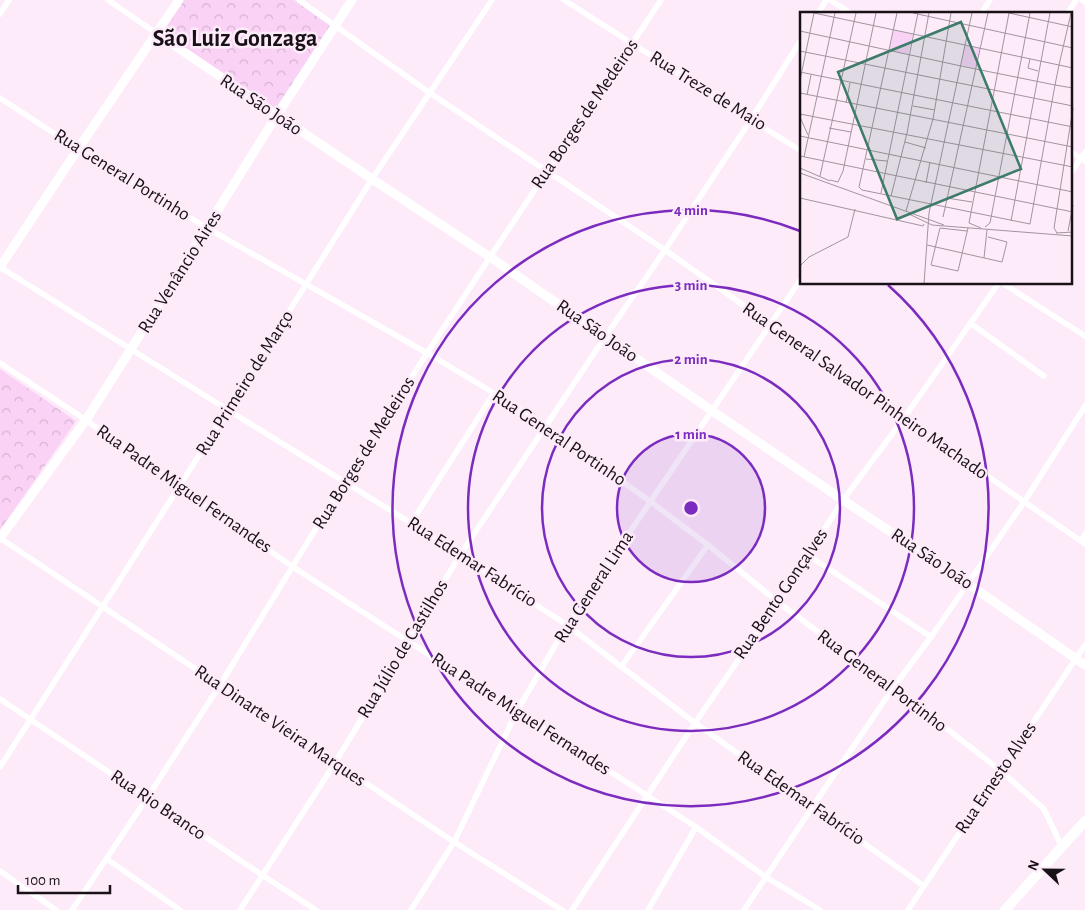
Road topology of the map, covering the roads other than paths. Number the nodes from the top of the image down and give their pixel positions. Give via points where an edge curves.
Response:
1 (9, 0) edge
2 (108, 0) edge
3 (179, 0) edge
4 (299, 0) edge
5 (352, 0) edge
6 (492, 0) edge
7 (564, 0) edge
8 (661, 0) edge
9 (826, 0) edge
10 (830, 0) edge
11 (990, 0) edge
12 (1076, 0) edge
13 (1082, 0) edge
14 (1085, 2) edge
15 (819, 12) edge
16 (849, 12) edge
17 (982, 12) edge
18 (1068, 12) edge
19 (0, 14) edge
20 (335, 26) junction
21 (156, 34) junction
22 (800, 42) edge
23 (631, 43) junction
24 (430, 93) junction
25 (0, 98) edge
26 (277, 115) junction
27 (752, 118) junction
28 (78, 149) junction
29 (800, 150) edge
30 (1085, 152) edge
31 (1072, 153) edge
32 (1083, 160) edge
33 (546, 172) junction
34 (1072, 172) edge
35 (372, 179) junction
36 (207, 228) junction
37 (665, 250) junction
38 (490, 256) junction
39 (0, 267) edge
40 (800, 280) edge
41 (306, 284) junction
42 (997, 285) edge
43 (1006, 285) edge
44 (770, 324) junction
45 (970, 324) junction
46 (1085, 336) edge
47 (605, 337) junction
48 (131, 349) junction
49 (427, 353) junction
50 (0, 363) edge
51 (1044, 376) dead end
52 (494, 393) junction
53 (1085, 406) edge
54 (228, 410) junction
55 (711, 410) junction
56 (904, 418) junction
57 (86, 420) junction
58 (546, 427) junction
59 (345, 481) junction
60 (179, 487) junction
61 (843, 500) junction
62 (651, 502) junction
63 (1024, 502) junction
64 (411, 523) junction
65 (1085, 534) edge
66 (0, 538) edge
67 (1083, 542) edge
68 (708, 545) junction
69 (460, 555) junction
70 (808, 555) junction
71 (293, 567) junction
72 (967, 582) junction
73 (778, 602) junction
74 (103, 606) junction
75 (567, 625) junction
76 (931, 637) junction
77 (409, 641) junction
78 (1085, 645) edge
79 (1076, 658) junction
80 (1085, 665) edge
81 (621, 666) junction
82 (220, 685) junction
83 (893, 688) junction
84 (0, 699) edge
85 (517, 712) junction
86 (31, 719) junction
87 (695, 722) junction
88 (335, 763) junction
89 (0, 767) edge
90 (1001, 771) junction
91 (646, 796) junction
92 (147, 798) junction
93 (813, 806) junction
94 (1085, 822) edge
95 (696, 827) junction
96 (454, 842) junction
97 (1062, 847) junction
98 (107, 859) junction
99 (0, 871) edge
100 (262, 875) junction
101 (766, 877) junction
102 (924, 886) junction
103 (56, 910) edge
104 (72, 910) edge
105 (180, 910) edge
106 (240, 910) edge
107 (316, 910) edge
108 (411, 910) edge
109 (562, 910) edge
110 (572, 910) edge
111 (648, 910) edge
112 (744, 910) edge
113 (820, 910) edge
114 (908, 910) edge
115 (1005, 910) edge

1 - 19 street
2 - 21 street, Rua São João
3 - 21 main road
4 - 20 street, Rua General Salvador Pinheiro Machado
5 - 20 main road, Rua Venâncio Aires
6 - 24 street, Rua Primeiro de Março
7 - 23 street, Rua Treze de Maio
8 - 23 street, Rua Borges de Medeiros
9 - 15 street
10 - 16 street
11 - 17 street
12 - 18 street
13 - 14 street
20 - 24 street, Rua General Salvador Pinheiro Machado
20 - 26 main road, Rua Venâncio Aires
21 - 26 main road, Rua São João
21 - 28 main road
22 - 27 street, Rua Júlio de Castilhos
23 - 27 street, Rua Treze de Maio
23 - 33 street, Rua Borges de Medeiros
24 - 33 street, Rua General Salvador Pinheiro Machado
24 - 35 street, Rua Primeiro de Março
25 - 28 street, Rua General Portinho
26 - 35 main road, Rua São João
26 - 36 main road, Rua Venâncio Aires
27 - 29 street, Rua Treze de Maio
27 - 37 street, Rua Júlio de Castilhos
28 - 36 street, Rua General Portinho
28 - 39 main road
30 - 32 street
31 - 32 street
32 - 34 street
33 - 37 street, Rua General Salvador Pinheiro Machado
33 - 38 street, Rua Borges de Medeiros
35 - 38 main road, Rua São João
35 - 41 street, Rua Primeiro de Março
36 - 41 street, Rua General Portinho
36 - 48 main road, Rua Venâncio Aires
37 - 44 street, Rua General Salvador Pinheiro Machado
37 - 47 street, Rua Júlio de Castilhos
38 - 47 main road, Rua São João
38 - 49 street, Rua Borges de Medeiros
39 - 48 street, Rua Edemar Fabrício
40 - 44 street, Rua General Lima
41 - 49 street, Rua General Portinho
41 - 54 street, Rua Primeiro de Março
42 - 45 street, Rua Bento Gonçalves
43 - 46 street
44 - 55 street, Rua General Lima
44 - 56 street, Rua General Salvador Pinheiro Machado
45 - 51 street
45 - 56 street, Rua Bento Gonçalves
47 - 55 main road, Rua São João
47 - 58 street, Rua Júlio de Castilhos
48 - 54 street, Rua Edemar Fabrício
48 - 57 main road, Rua Venâncio Aires
49 - 52 street, Rua General Portinho
49 - 59 street, Rua Borges de Medeiros
50 - 57 street, Rua Padre Miguel Fernandes
52 - 58 street, Rua General Portinho
52 - 64 street
53 - 63 street
54 - 59 street, Rua Edemar Fabrício
54 - 60 street, Rua Primeiro de Março
55 - 61 main road, Rua São João
55 - 62 street, Rua General Lima
56 - 61 street, Rua Bento Gonçalves
56 - 63 street, Rua General Salvador Pinheiro Machado
57 - 60 street, Rua Padre Miguel Fernandes
57 - 66 main road, Rua Venâncio Aires
58 - 62 street, Rua General Portinho
58 - 69 street, Rua Júlio de Castilhos
59 - 64 street, Rua Edemar Fabrício
59 - 71 street, Rua Borges de Medeiros
60 - 71 street, Rua Padre Miguel Fernandes
60 - 74 street, Rua Primeiro de Março
61 - 70 street, Rua Bento Gonçalves
61 - 72 main road, Rua São João
62 - 68 street, Rua General Portinho
62 - 75 street, Rua General Lima
63 - 67 street, Rua General Salvador Pinheiro Machado
63 - 72 street
64 - 69 street, Rua Edemar Fabrício
65 - 67 street
66 - 74 street, Rua Dinarte Vieira Marques
68 - 73 street, Rua General Portinho
68 - 81 street
69 - 75 street, Rua Edemar Fabrício
69 - 77 street, Rua Júlio de Castilhos
70 - 73 street, Rua Bento Gonçalves
70 - 76 street
71 - 77 street, Rua Padre Miguel Fernandes
71 - 82 street, Rua Borges de Medeiros
72 - 76 street
72 - 79 main road, Rua São João
73 - 83 street, Rua General Portinho
73 - 87 street, Rua Bento Gonçalves
74 - 82 street, Rua Dinarte Vieira Marques
74 - 86 street, Rua Primeiro de Março
75 - 81 street, Rua Edemar Fabrício
75 - 85 street, Rua General Lima
76 - 83 street
77 - 85 street, Rua Padre Miguel Fernandes
77 - 88 street, Rua Júlio de Castilhos
78 - 79 street, Rua Ernesto Alves
79 - 80 main road, Rua São João
79 - 90 street, Rua Ernesto Alves
81 - 87 street, Rua Edemar Fabrício
82 - 88 street, Rua Dinarte Vieira Marques
82 - 92 street, Rua Borges de Medeiros
83 - 90 street, Rua General Portinho
83 - 93 street
84 - 86 street, Rua Rio Branco
85 - 91 street, Rua Padre Miguel Fernandes
85 - 96 street, Rua General Lima
86 - 89 street, Rua Primeiro de Março
86 - 92 street, Rua Rio Branco
87 - 91 street, Rua Bento Gonçalves
87 - 93 street, Rua Edemar Fabrício
88 - 96 street, Rua Dinarte Vieira Marques
88 - 100 street, Rua Júlio de Castilhos
90 - 97 street, Rua General Portinho via 1044,809
90 - 102 street, Rua Ernesto Alves
91 - 95 street, Rua Padre Miguel Fernandes
91 - 110 street, Rua Bento Gonçalves
92 - 98 street, Rua Borges de Medeiros
92 - 100 street, Rua Rio Branco
93 - 101 street
93 - 102 street, Rua Edemar Fabrício
94 - 97 highway
95 - 101 street, Rua Padre Miguel Fernandes
95 - 111 street
96 - 108 street, Rua General Lima
96 - 109 street, Rua Dinarte Vieira Marques
97 - 115 highway
98 - 104 street, Rua Borges de Medeiros
98 - 105 street
99 - 103 street
100 - 106 street, Rua Júlio de Castilhos
100 - 107 street, Rua Rio Branco
101 - 112 street
101 - 113 street, Rua Padre Miguel Fernandes
102 - 114 street, Rua Ernesto Alves

